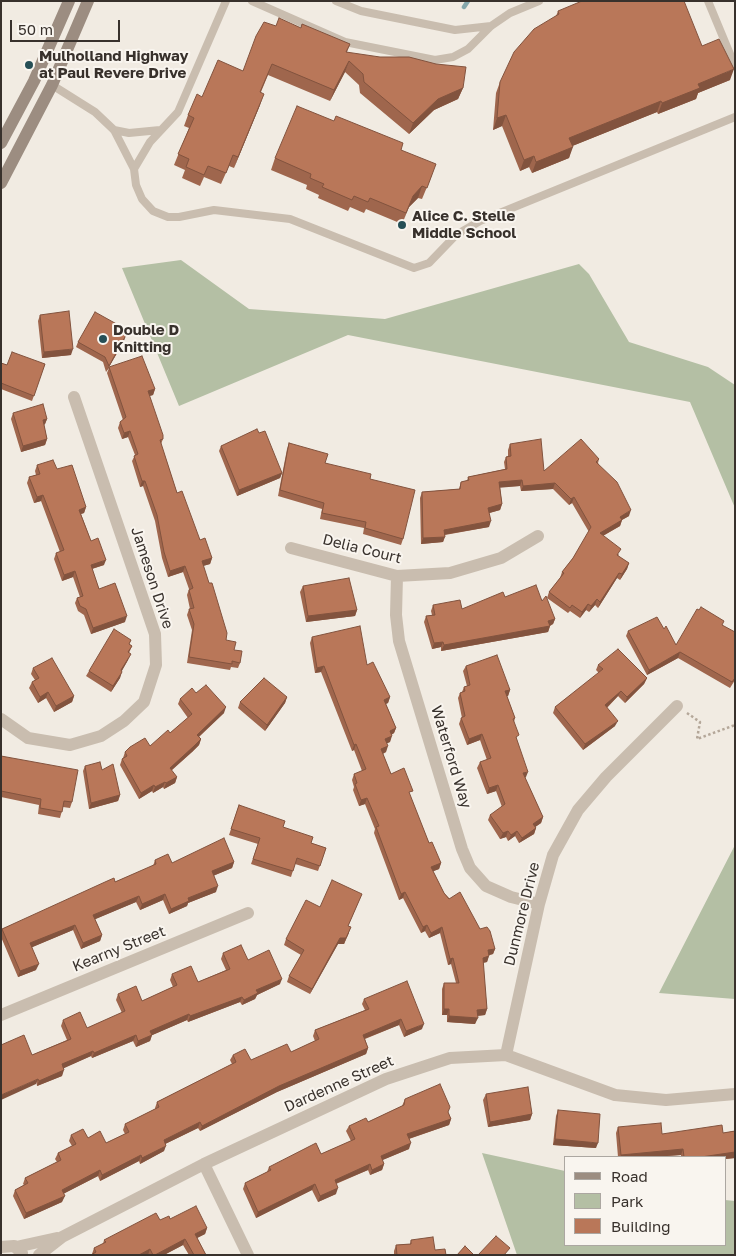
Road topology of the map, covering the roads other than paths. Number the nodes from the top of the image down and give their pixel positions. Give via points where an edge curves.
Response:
1 (69, 1) edge
2 (88, 1) edge
3 (226, 1) edge
4 (252, 1) edge
5 (336, 1) edge
6 (539, 1) edge
7 (708, 1) edge
8 (491, 26) junction
9 (735, 66) edge
10 (52, 85) junction
11 (735, 117) edge
12 (114, 130) junction
13 (160, 130) junction
14 (1, 143) edge
15 (134, 169) junction
16 (1, 182) edge
17 (74, 397) dead end
18 (538, 536) dead end
19 (291, 548) dead end
20 (397, 576) junction
21 (677, 706) road end
22 (1, 719) edge
23 (538, 904) junction
24 (248, 913) dead end
25 (1, 1015) edge
26 (506, 1055) junction
27 (735, 1094) edge
28 (204, 1164) junction
29 (1, 1235) edge
30 (62, 1237) junction
31 (13, 1249) edge
32 (39, 1255) edge
33 (248, 1255) edge

1 - 14 main road via 34,81
2 - 10 main road
3 - 13 lane via 178,112
4 - 8 lane via 346,42 435,60 453,57 468,49
5 - 8 lane via 361,11 455,30
6 - 8 lane via 510,13
7 - 9 lane
10 - 12 lane via 76,98
10 - 16 main road
11 - 15 lane via 480,221 456,235 429,263 414,268 290,219 214,210 168,217 153,211 142,199
12 - 13 lane via 129,133
12 - 15 lane
13 - 15 lane
17 - 22 street, Jameson Drive via 155,634 156,665 144,702 101,736 70,745 28,738
18 - 20 street, Delia Court via 501,558 450,573
19 - 20 street, Delia Court
20 - 23 street, Waterford Way via 399,641 470,868 486,886
21 - 23 street, Dunmore Drive via 578,810 553,855
23 - 26 street, Dunmore Drive
24 - 25 street, Kearny Street
26 - 27 street, Dardenne Street via 615,1095 666,1100
26 - 28 street, Dardenne Street via 450,1058 386,1079
28 - 30 street, Dardenne Street
28 - 33 street
29 - 31 street
30 - 31 street, Dardenne Street
30 - 32 street, Dardenne Street

